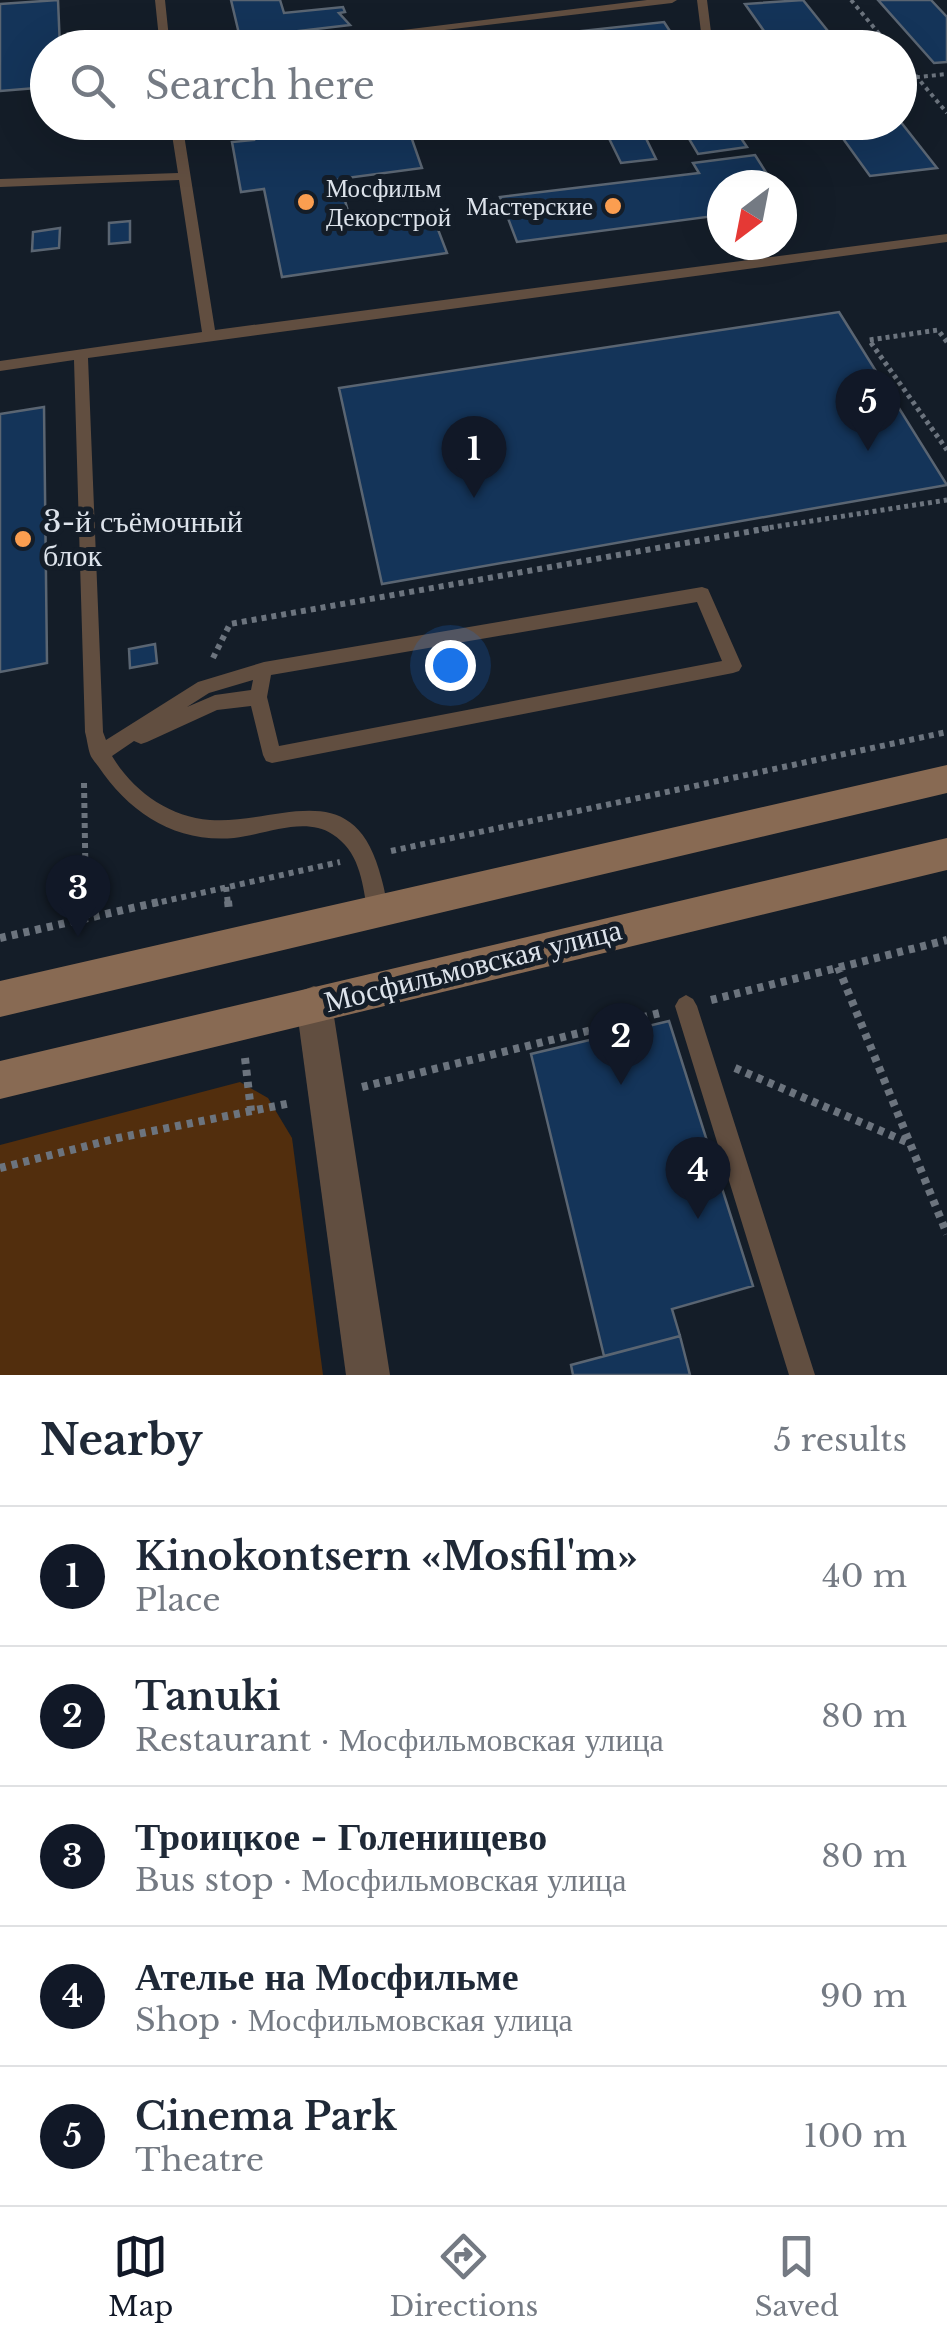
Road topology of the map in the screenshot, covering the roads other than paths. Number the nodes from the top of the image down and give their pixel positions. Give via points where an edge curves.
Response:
1 (160, 0) edge
2 (672, 0) edge
3 (702, 0) edge
4 (163, 30) edge
5 (416, 30) edge
6 (706, 30) edge
7 (179, 140) edge
8 (184, 176) junction
9 (0, 183) edge
10 (947, 238) edge
11 (208, 334) junction
12 (81, 354) junction
13 (0, 366) edge
14 (264, 670) junction
15 (258, 697) junction
16 (99, 754) junction
17 (947, 779) edge
18 (947, 854) edge
19 (377, 908) junction
20 (0, 998) edge
21 (314, 1004) junction
22 (686, 1006) road end
23 (0, 1080) edge
24 (368, 1375) edge
25 (802, 1375) edge

1 - 4 lane
2 - 5 lane
3 - 6 lane
7 - 8 lane
8 - 9 lane
8 - 11 lane
10 - 11 lane
11 - 12 lane
12 - 13 lane
12 - 16 lane
14 - 15 lane
14 - 15 lane via 702,594 733,666 272,755
14 - 16 lane via 204,687
15 - 16 lane via 215,704
16 - 19 lane via 132,796 176,822 207,830 304,818 330,824 366,857
17 - 19 main road
18 - 21 main road, Мосфильмовская улица
19 - 20 main road
21 - 23 main road, Мосфильмовская улица
21 - 24 street
22 - 25 lane

